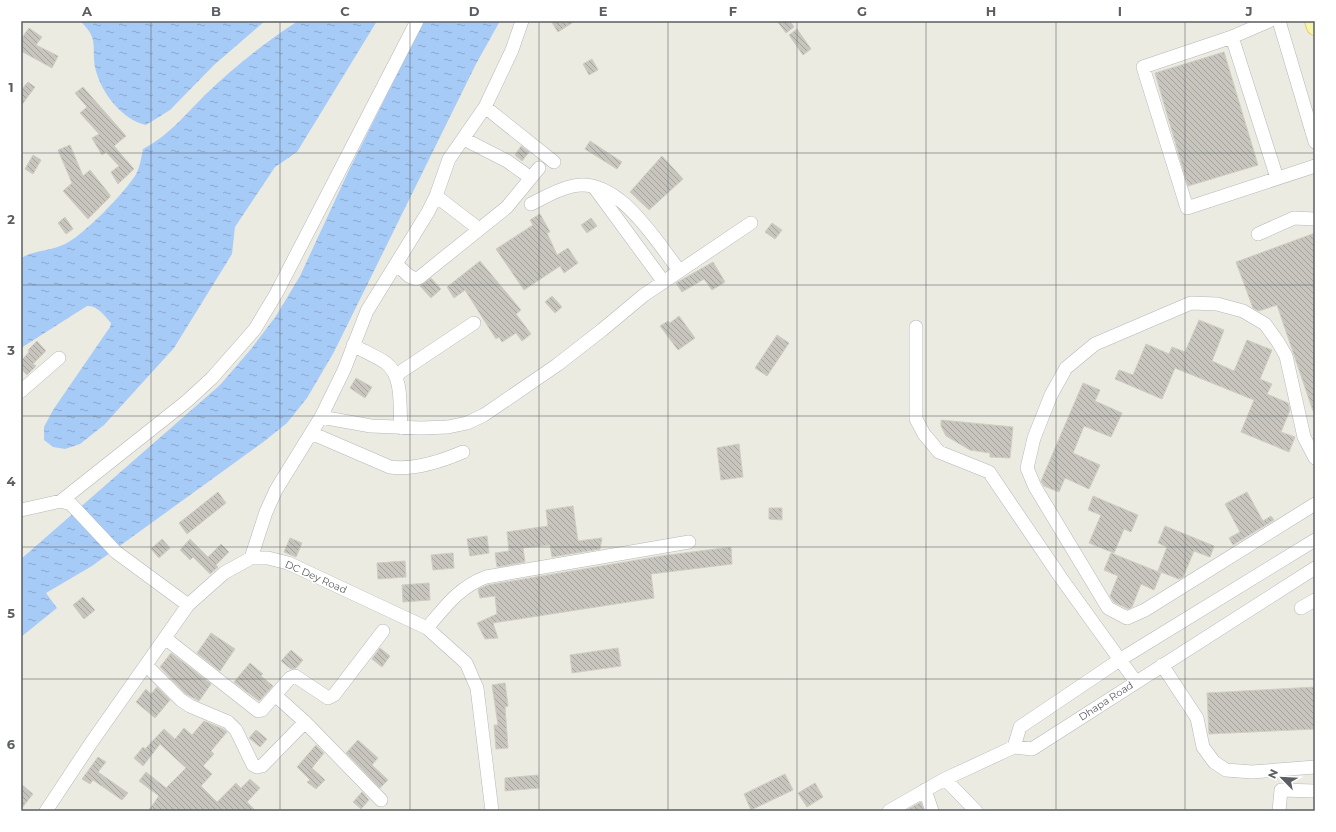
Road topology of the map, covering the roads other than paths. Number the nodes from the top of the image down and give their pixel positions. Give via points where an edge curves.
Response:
1 (417, 21) edge
2 (522, 21) edge
3 (1269, 21) edge
4 (1279, 21) edge
5 (1313, 21) edge
6 (1315, 27) edge
7 (1232, 37) junction
8 (485, 107) junction
9 (464, 138) junction
10 (1315, 142) edge
11 (554, 162) dead end
12 (1315, 166) edge
13 (1277, 178) junction
14 (594, 187) junction
15 (436, 196) junction
16 (531, 204) dead end
17 (1315, 219) edge
18 (751, 223) dead end
19 (479, 229) junction
20 (1258, 234) dead end
21 (396, 264) junction
22 (679, 270) junction
23 (663, 281) junction
24 (474, 323) dead end
25 (916, 327) dead end
26 (353, 345) junction
27 (59, 358) dead end
28 (396, 375) junction
29 (21, 391) edge
30 (321, 417) junction
31 (401, 428) junction
32 (311, 433) junction
33 (463, 452) dead end
34 (1315, 458) edge
35 (66, 502) junction
36 (1315, 504) edge
37 (21, 510) edge
38 (1315, 540) edge
39 (689, 542) dead end
40 (251, 558) junction
41 (1315, 568) edge
42 (1315, 600) edge
43 (188, 605) junction
44 (1301, 608) dead end
45 (427, 628) junction
46 (383, 631) dead end
47 (165, 638) junction
48 (1121, 659) junction
49 (146, 665) junction
50 (1162, 665) junction
51 (1136, 682) junction
52 (275, 695) junction
53 (305, 722) junction
54 (1014, 747) junction
55 (1315, 767) edge
56 (945, 779) junction
57 (925, 790) junction
58 (1315, 791) edge
59 (381, 800) dead end
60 (46, 811) edge
61 (492, 811) edge
62 (889, 811) edge
63 (932, 811) edge
64 (976, 811) edge
65 (1279, 811) edge

1 - 35 street via 283,282 255,329 231,358 187,401
2 - 8 street via 512,50
3 - 7 street
4 - 10 street
5 - 6 main road
7 - 13 street
7 - 13 street via 1143,67 1186,208
8 - 9 street
8 - 11 street
9 - 15 street via 449,159
9 - 19 street via 535,173 506,207
12 - 13 street
14 - 16 street via 575,185
14 - 22 street via 617,197 634,213
14 - 23 street
15 - 19 street
15 - 21 street
17 - 20 street via 1294,218
18 - 22 street
19 - 21 street via 416,279 408,276
21 - 26 street via 367,311
22 - 23 street
23 - 31 street via 557,365 484,415 448,427
24 - 28 street
25 - 48 street via 916,419 924,434 939,452 989,472 1061,578
26 - 28 street via 386,363
26 - 30 street
27 - 29 street
28 - 31 street
30 - 31 street via 371,426
30 - 32 street
32 - 33 street via 390,467 402,469
32 - 40 street via 276,490
34 - 36 street via 1304,437 1286,356 1265,324 1243,310 1217,304 1190,303 1095,344 1066,368 1048,402 1034,438 1028,468 1035,487 1108,608 1127,618 1145,610
35 - 37 street
35 - 43 street via 116,552
38 - 48 street
39 - 45 street via 486,577 463,588
40 - 43 street via 224,573
40 - 45 street, DC Dey Road via 268,558 288,563
41 - 50 street, Dhapa Road
42 - 44 street
43 - 47 street
45 - 61 street, DC Dey Road via 466,663 477,688
46 - 52 street via 334,695 328,698 295,676
47 - 49 street
47 - 52 street via 258,711 262,710
48 - 51 street
48 - 54 street via 1020,727
49 - 53 street via 181,700 228,722 236,730 253,765 257,767 262,766
49 - 60 street
50 - 51 street, Dhapa Road
50 - 55 street via 1197,718 1203,747 1214,762 1226,770 1252,772
51 - 54 street, Dhapa Road via 1032,749
52 - 53 street
53 - 59 street
54 - 56 street, Dhapa Road
56 - 57 street, Dhapa Road
56 - 64 street
57 - 62 street, Dhapa Road
57 - 63 street
58 - 65 street via 1281,790

